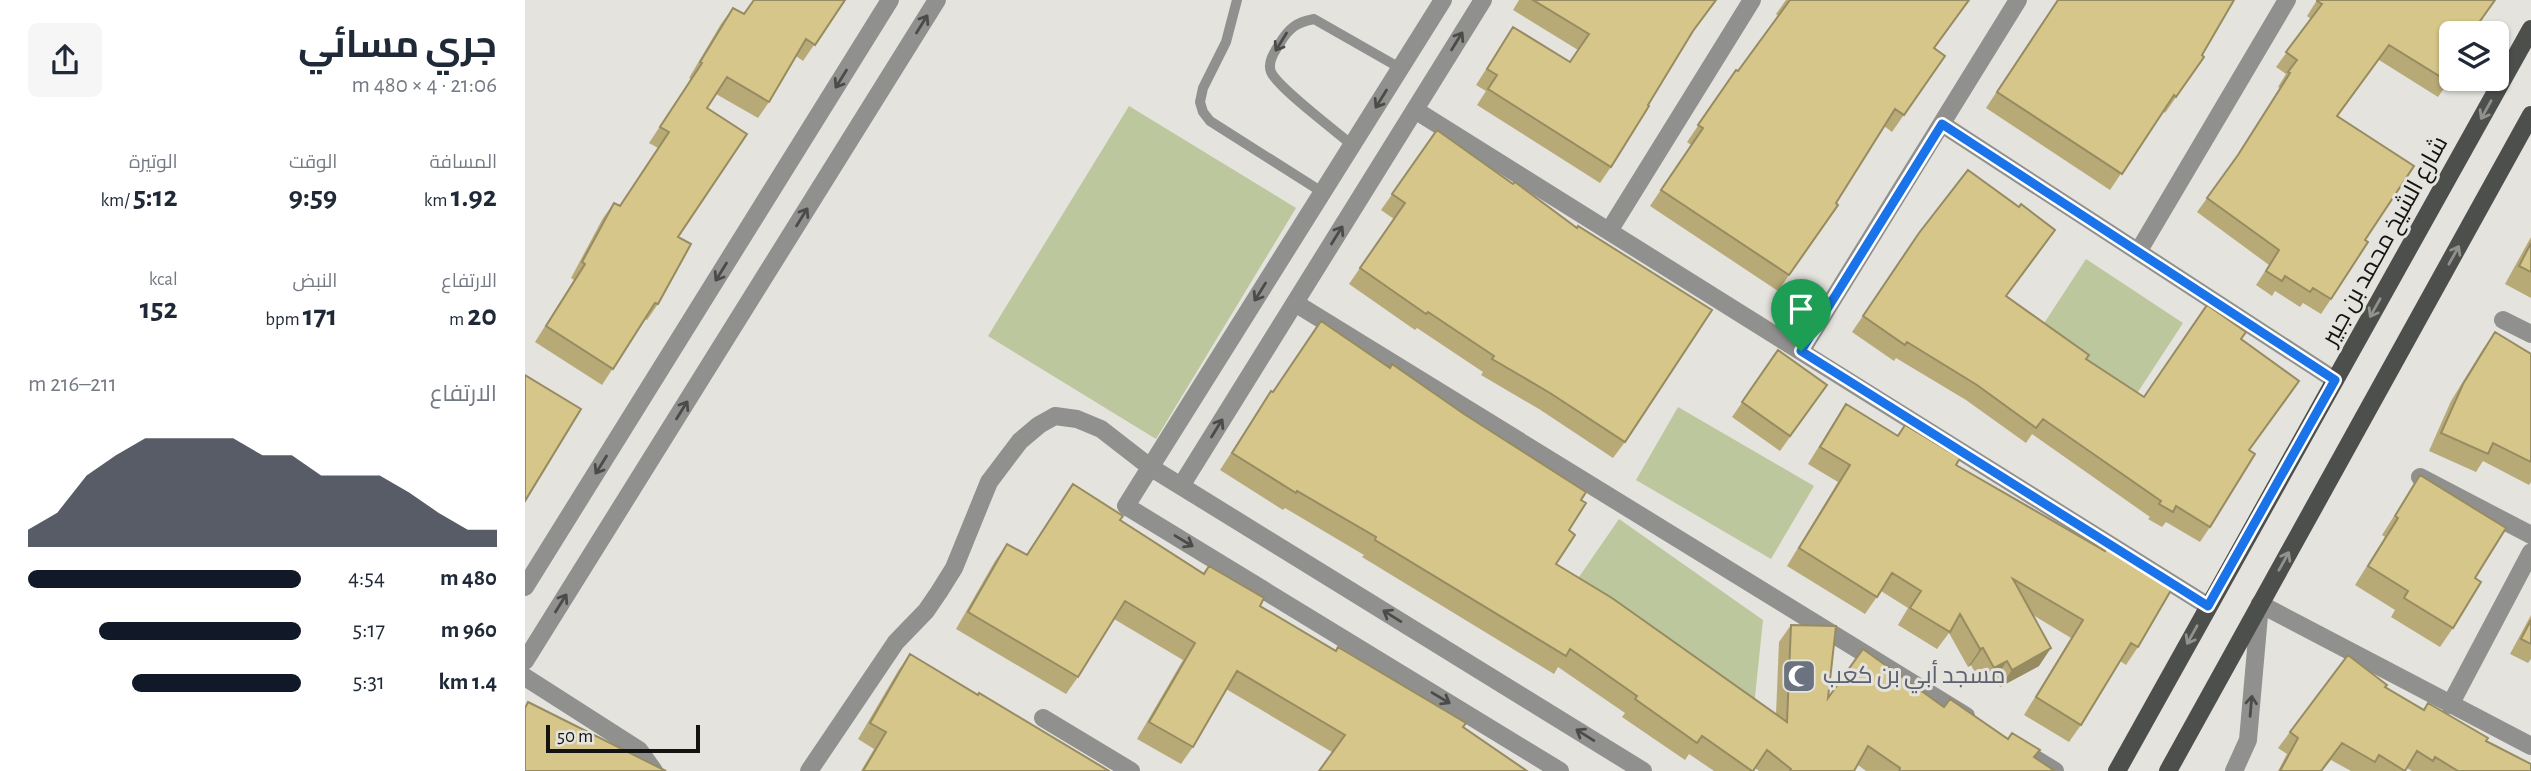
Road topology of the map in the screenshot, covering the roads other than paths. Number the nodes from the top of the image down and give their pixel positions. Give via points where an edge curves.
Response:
1 (890, 0) edge
2 (937, 0) edge
3 (1237, 0) edge
4 (1443, 0) edge
5 (1483, 0) edge
6 (1752, 0) edge
7 (2018, 0) edge
8 (2287, 0) edge
9 (2531, 29) edge
10 (1400, 68) junction
11 (1415, 110) junction
12 (2531, 115) edge
13 (1942, 124) junction
14 (1352, 145) junction
15 (1322, 192) junction
16 (1609, 231) junction
17 (2138, 252) junction
18 (1295, 303) junction
19 (2503, 320) dead end
20 (2531, 334) edge
21 (1801, 351) junction
22 (2335, 380) junction
23 (1150, 467) junction
24 (2420, 477) edge
25 (1181, 486) junction
26 (2531, 536) edge
27 (2531, 552) edge
28 (525, 587) edge
29 (2260, 604) junction
30 (2208, 606) junction
31 (525, 661) edge
32 (525, 677) edge
33 (2451, 705) junction
34 (1044, 718) dead end
35 (1984, 727) edge
36 (2008, 742) edge
37 (2531, 746) edge
38 (654, 771) edge
39 (809, 771) edge
40 (1131, 771) edge
41 (1560, 771) edge
42 (1643, 771) edge
43 (2056, 771) edge
44 (2117, 771) edge
45 (2168, 771) edge
46 (2234, 771) edge

1 -> 28 street
31 -> 2 street
3 - 15 lane via 1226,42 1203,88 1203,112 1210,121
4 - 10 street
11 -> 5 street
6 - 16 street
7 - 13 street
8 - 17 street
9 -> 22 main road, شارع الشيخ محمد بن جبير
10 -> 14 street
10 -> 14 lane via 1314,19 1300,21 1287,32 1271,58 1271,71
11 - 16 street
18 -> 11 street
29 -> 12 main road
13 - 17 street
13 - 21 street
14 - 15 street
15 -> 23 street
16 - 21 street
17 - 22 street
25 -> 18 street
18 - 35 street
19 - 20 street
21 - 30 street
22 - 30 main road, شارع الشيخ محمد بن جبير
23 - 25 street
23 - 39 street via 1101,429 1077,419 1055,416 1039,425 989,482 954,568 926,611 896,642
23 -> 41 street via 1126,506
24 - 26 street
42 -> 25 street
27 - 33 street
29 - 33 street
29 - 45 main road
46 -> 29 street via 2248,740
30 -> 44 main road, شارع الشيخ محمد بن جبير
32 - 38 street via 639,750
33 - 37 street
34 - 40 street
36 - 43 street

